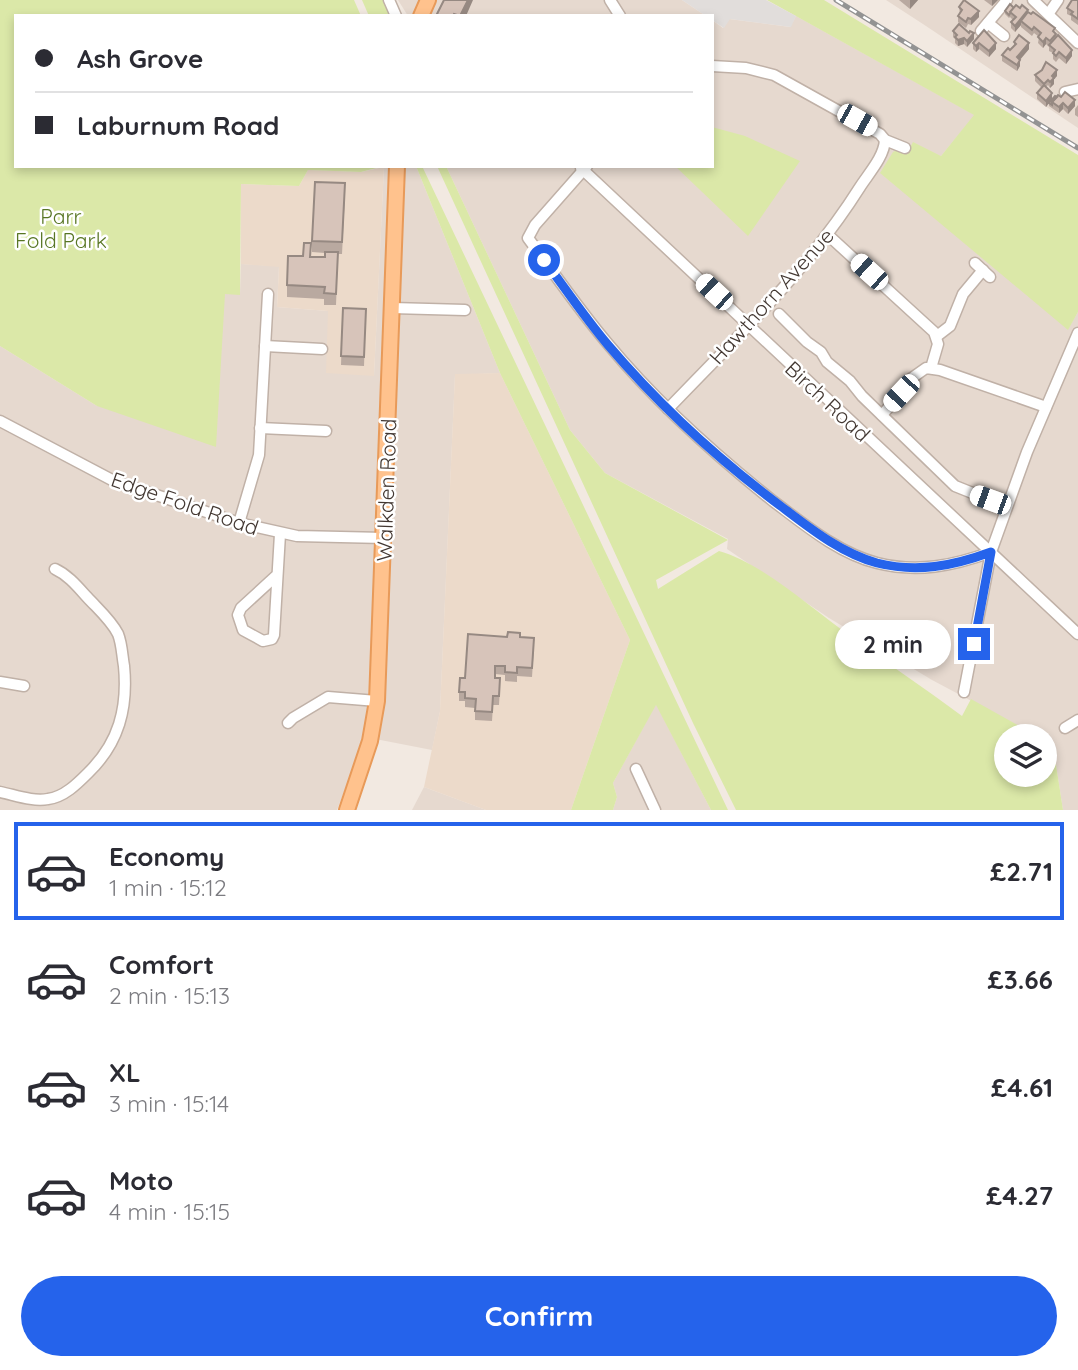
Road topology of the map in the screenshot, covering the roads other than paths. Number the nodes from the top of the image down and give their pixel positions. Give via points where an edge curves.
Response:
1 (1007, 0) edge
2 (1033, 0) edge
3 (1058, 0) edge
4 (1049, 13) junction
5 (1004, 36) dead end
6 (1078, 43) edge
7 (714, 66) edge
8 (1078, 89) edge
9 (1065, 92) edge
10 (886, 140) junction
11 (905, 148) dead end
12 (397, 168) edge
13 (583, 168) edge
14 (828, 235) junction
15 (983, 270) dead end
16 (268, 294) dead end
17 (392, 308) junction
18 (465, 310) dead end
19 (779, 313) dead end
20 (749, 325) junction
21 (1078, 333) edge
22 (937, 336) junction
23 (265, 346) junction
24 (323, 349) dead end
25 (931, 368) junction
26 (1046, 407) junction
27 (668, 409) junction
28 (881, 415) junction
29 (0, 421) edge
30 (260, 428) junction
31 (326, 431) dead end
32 (990, 500) dead end
33 (239, 523) junction
34 (280, 534) junction
35 (384, 538) junction
36 (991, 552) junction
37 (55, 569) dead end
38 (277, 575) junction
39 (1078, 634) edge
40 (0, 682) edge
41 (24, 686) dead end
42 (964, 692) dead end
43 (377, 701) junction
44 (1078, 720) edge
45 (288, 723) dead end
46 (1065, 728) dead end
47 (628, 783) dead end
48 (0, 792) edge
49 (347, 810) edge
50 (655, 810) edge

1 - 5 street via 985,27
2 - 4 street
3 - 4 street
4 - 6 street
7 - 10 street via 774,75
8 - 9 street
10 - 11 street
10 - 14 street, Hawthorn Avenue via 870,173
12 - 17 main road, Walkden Road
13 - 20 street, Birch Road
13 - 27 street via 528,238 608,344
14 - 20 street, Hawthorn Avenue
14 - 22 street
15 - 22 street via 963,294 950,326
16 - 23 street
17 - 18 street
17 - 35 main road, Walkden Road
19 - 28 street via 787,327 821,352
20 - 27 street, Hawthorn Avenue
20 - 36 street, Birch Road
21 - 26 street
22 - 25 street
23 - 24 street
23 - 30 street
25 - 26 street
25 - 28 street via 915,374
26 - 36 street
27 - 36 street via 745,479 848,552 879,563 933,568
28 - 32 street via 954,486 975,500
29 - 33 street, Edge Fold Road via 112,480
30 - 31 street
30 - 33 street via 258,465
33 - 34 street, Edge Fold Road
34 - 35 street, Edge Fold Road
34 - 38 street
35 - 43 main road, Walkden Road
36 - 39 street, Birch Road
36 - 42 street
37 - 48 street via 75,584 119,636 126,695 119,727 100,761 60,795 39,800
38 - 38 street via 274,635 263,641 243,630 238,614
40 - 41 street
43 - 45 street via 328,697
43 - 49 main road, Walkden Road via 370,741
44 - 46 street
47 - 50 street via 638,773

